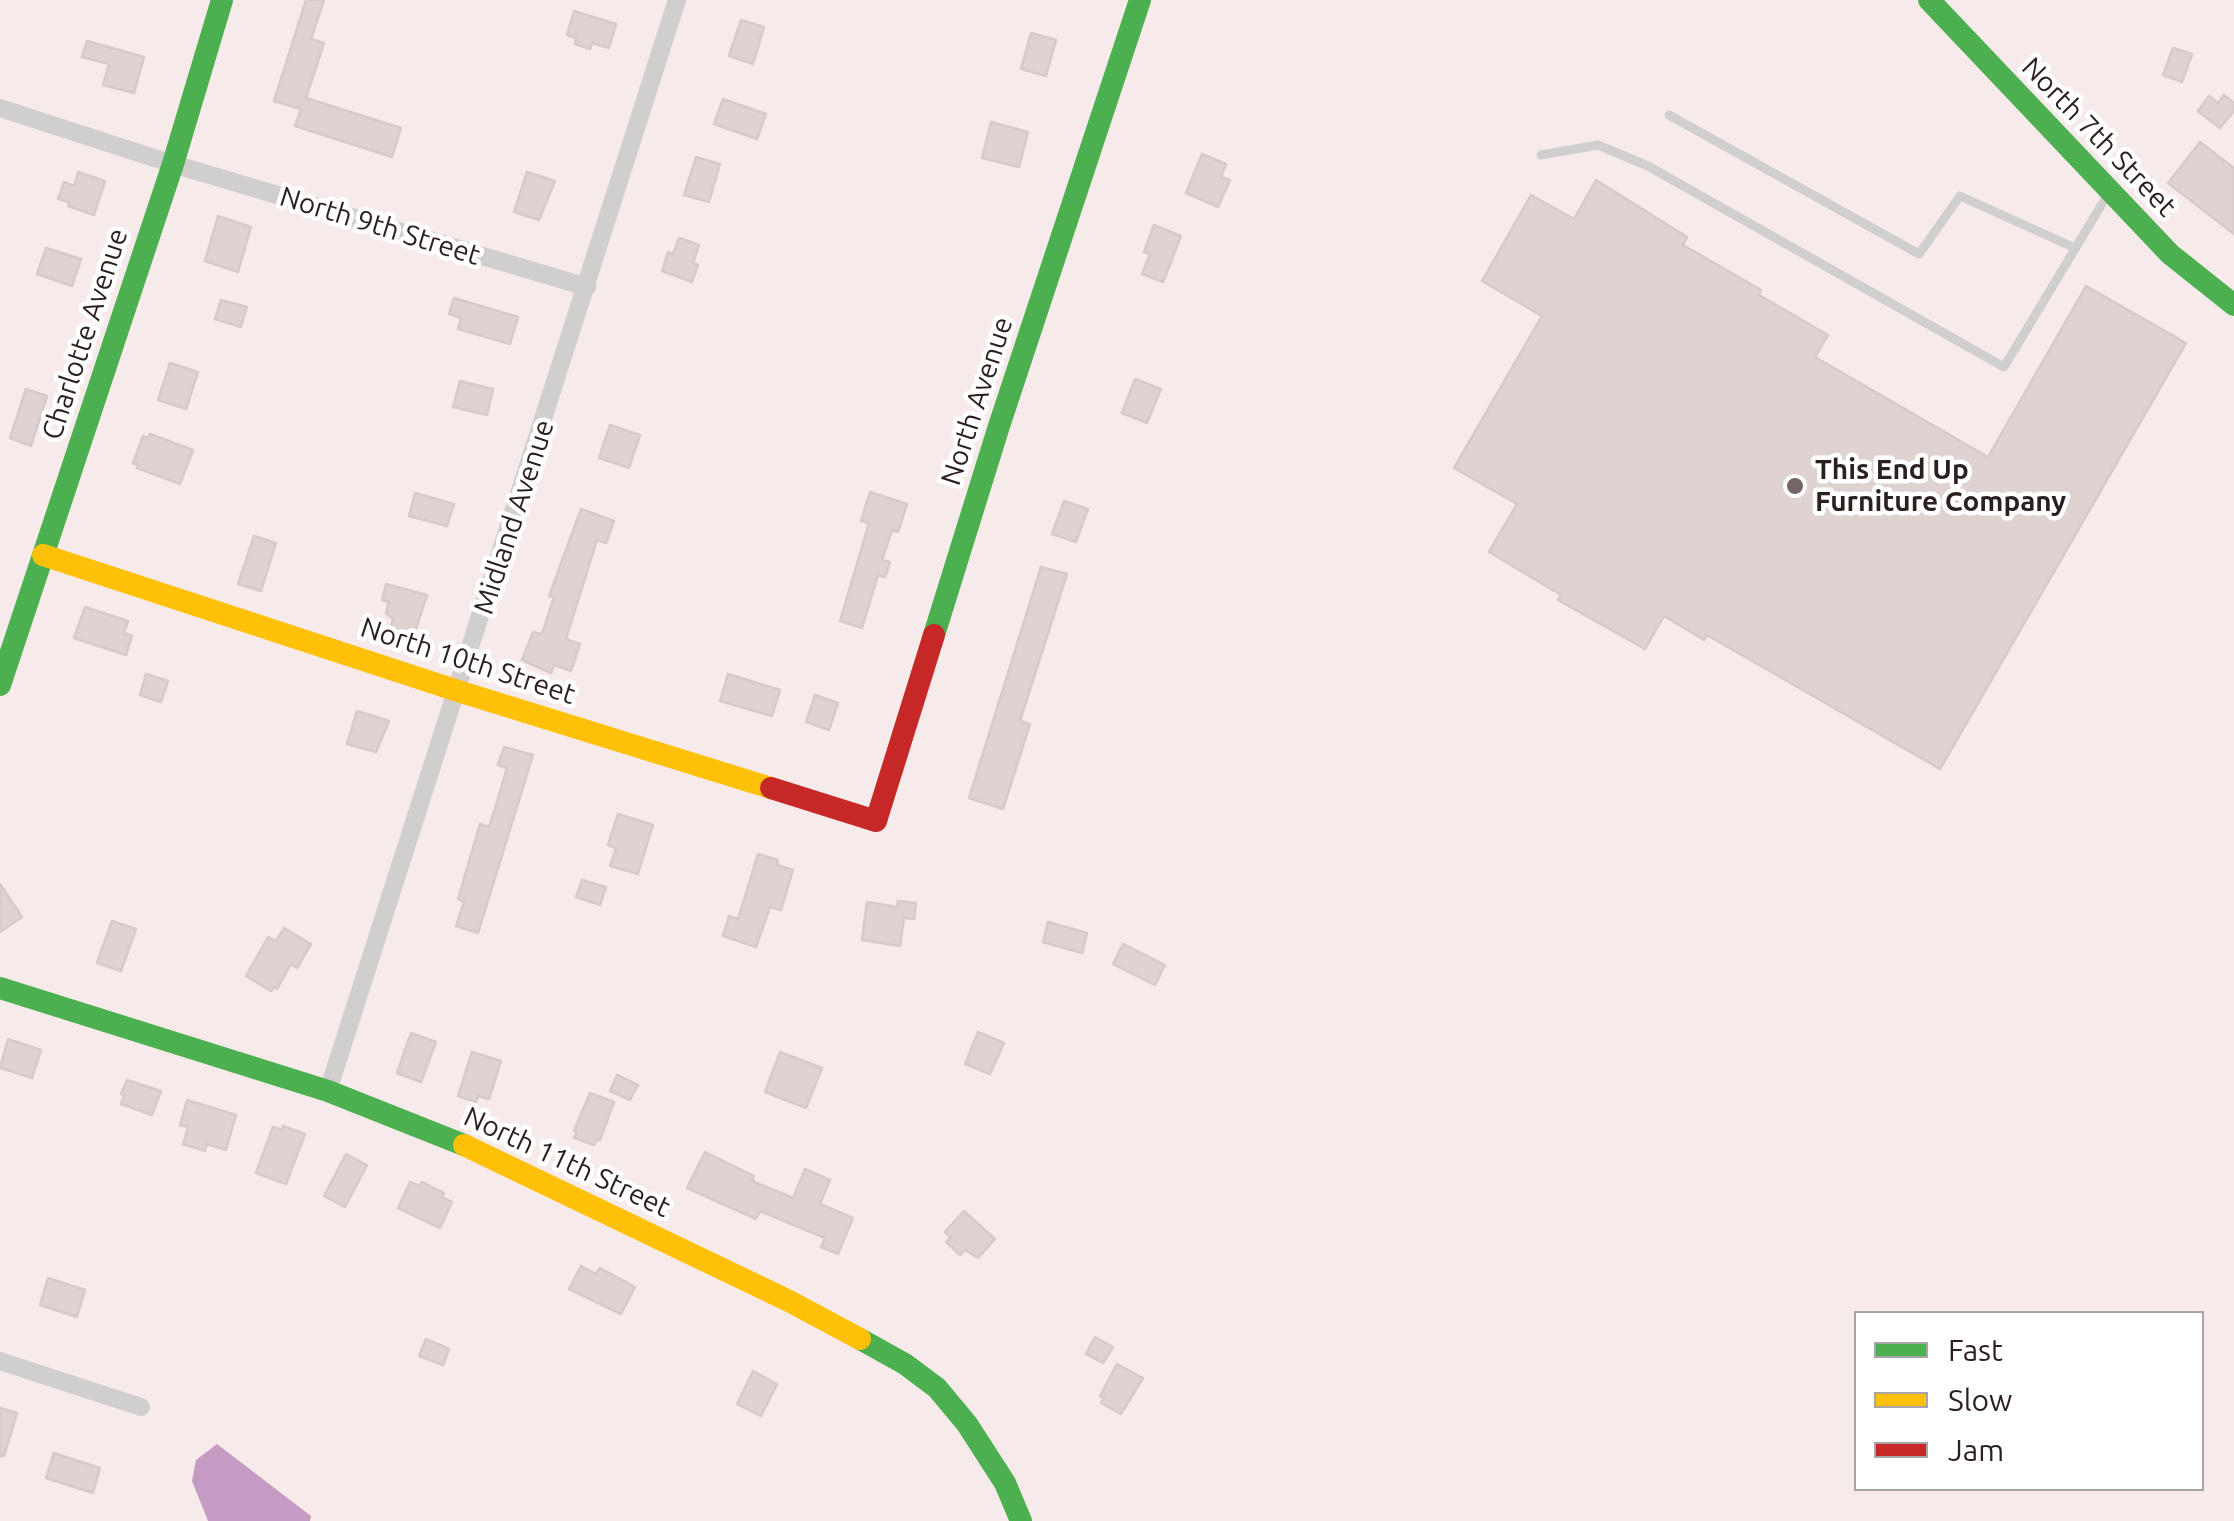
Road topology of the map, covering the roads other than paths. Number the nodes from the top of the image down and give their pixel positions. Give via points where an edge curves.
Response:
1 (222, 0) edge
2 (677, 0) edge
3 (1140, 0) edge
4 (1929, 0) edge
5 (0, 108) edge
6 (1669, 114) dead end
7 (1542, 155) dead end
8 (173, 164) junction
9 (2109, 192) junction
10 (2075, 248) junction
11 (588, 287) junction
12 (2234, 305) edge
13 (43, 555) junction
14 (0, 685) edge
15 (458, 691) junction
16 (876, 821) joint
17 (0, 988) edge
18 (328, 1091) junction
19 (0, 1361) edge
20 (141, 1407) dead end
21 (1021, 1521) edge

1 - 8 street, Charlotte Avenue
2 - 11 street, Midland Avenue
3 - 16 street, North Avenue
4 - 9 street, North 7th Street
5 - 8 street, North 9th Street
6 - 10 lane via 1919,254 1960,196
7 - 10 lane via 1598,145 1648,166 2004,367
8 - 11 street, North 9th Street
8 - 13 street, Charlotte Avenue
9 - 10 lane
9 - 12 street, North 7th Street via 2170,254
11 - 15 street, Midland Avenue
13 - 14 street, Charlotte Avenue
13 - 15 street, North 10th Street
15 - 16 street, North 10th Street
15 - 18 street, Midland Avenue
17 - 18 street, North 11th Street
18 - 21 street, North 11th Street via 479,1152 905,1364 967,1424
19 - 20 street

